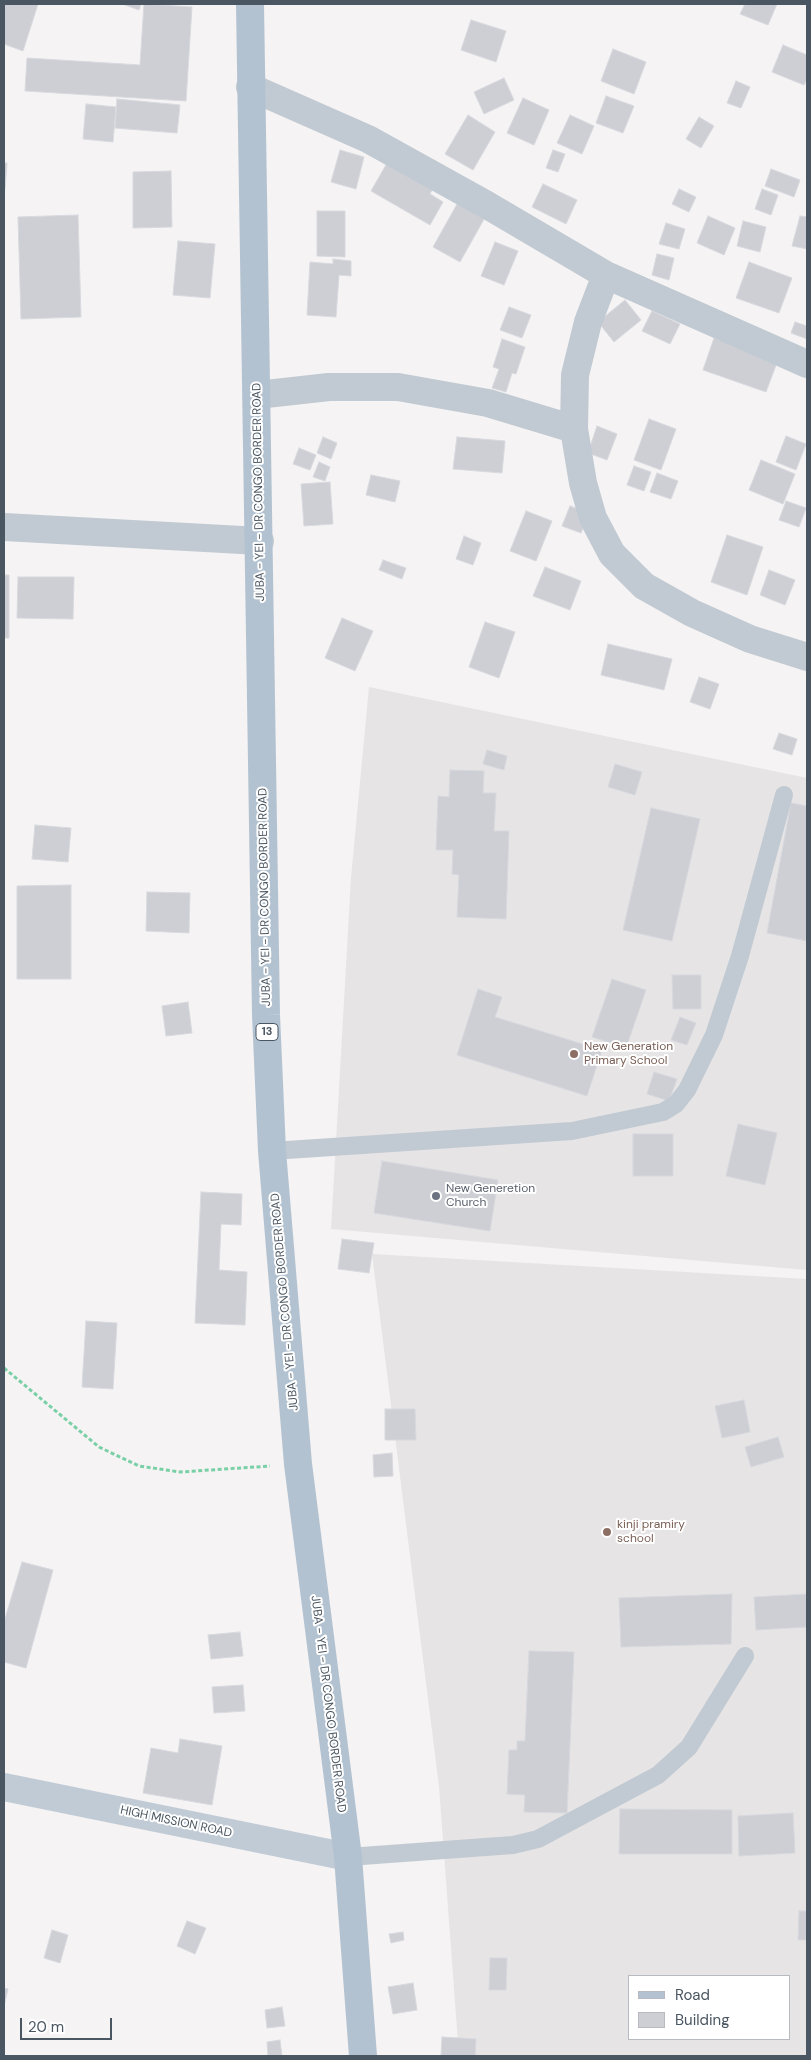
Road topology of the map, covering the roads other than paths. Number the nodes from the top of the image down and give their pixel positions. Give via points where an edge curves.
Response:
1 (250, 4) edge
2 (250, 87) junction
3 (606, 275) junction
4 (807, 364) edge
5 (257, 395) junction
6 (574, 428) junction
7 (4, 527) edge
8 (260, 541) junction
9 (807, 657) edge
10 (784, 795) dead end
11 (272, 1151) junction
12 (745, 1656) dead end
13 (4, 1786) edge
14 (348, 1857) junction
15 (363, 2056) edge

1 - 2 main road, JUBA - YEI - DR CONGO BORDER ROAD / 13
2 - 3 street via 368,139 488,204
2 - 5 main road, JUBA - YEI - DR CONGO BORDER ROAD / 13
3 - 4 street
3 - 6 street via 588,322 574,375
5 - 6 street via 329,387 398,387 488,403
5 - 8 main road, JUBA - YEI - DR CONGO BORDER ROAD / 13
6 - 9 street via 583,483 593,518 612,554 644,586 692,613 750,639
7 - 8 street
8 - 11 main road, JUBA - YEI - DR CONGO BORDER ROAD / 13 via 266,1015
10 - 11 lane via 740,956 714,1035 687,1090 676,1104 663,1112 572,1131
11 - 14 main road, JUBA - YEI - DR CONGO BORDER ROAD / 13 via 298,1464
12 - 14 lane via 690,1747 658,1776 538,1839 513,1845
13 - 14 street, HIGH MISSION ROAD
14 - 15 main road, JUBA - YEI - DR CONGO BORDER ROAD / 13

